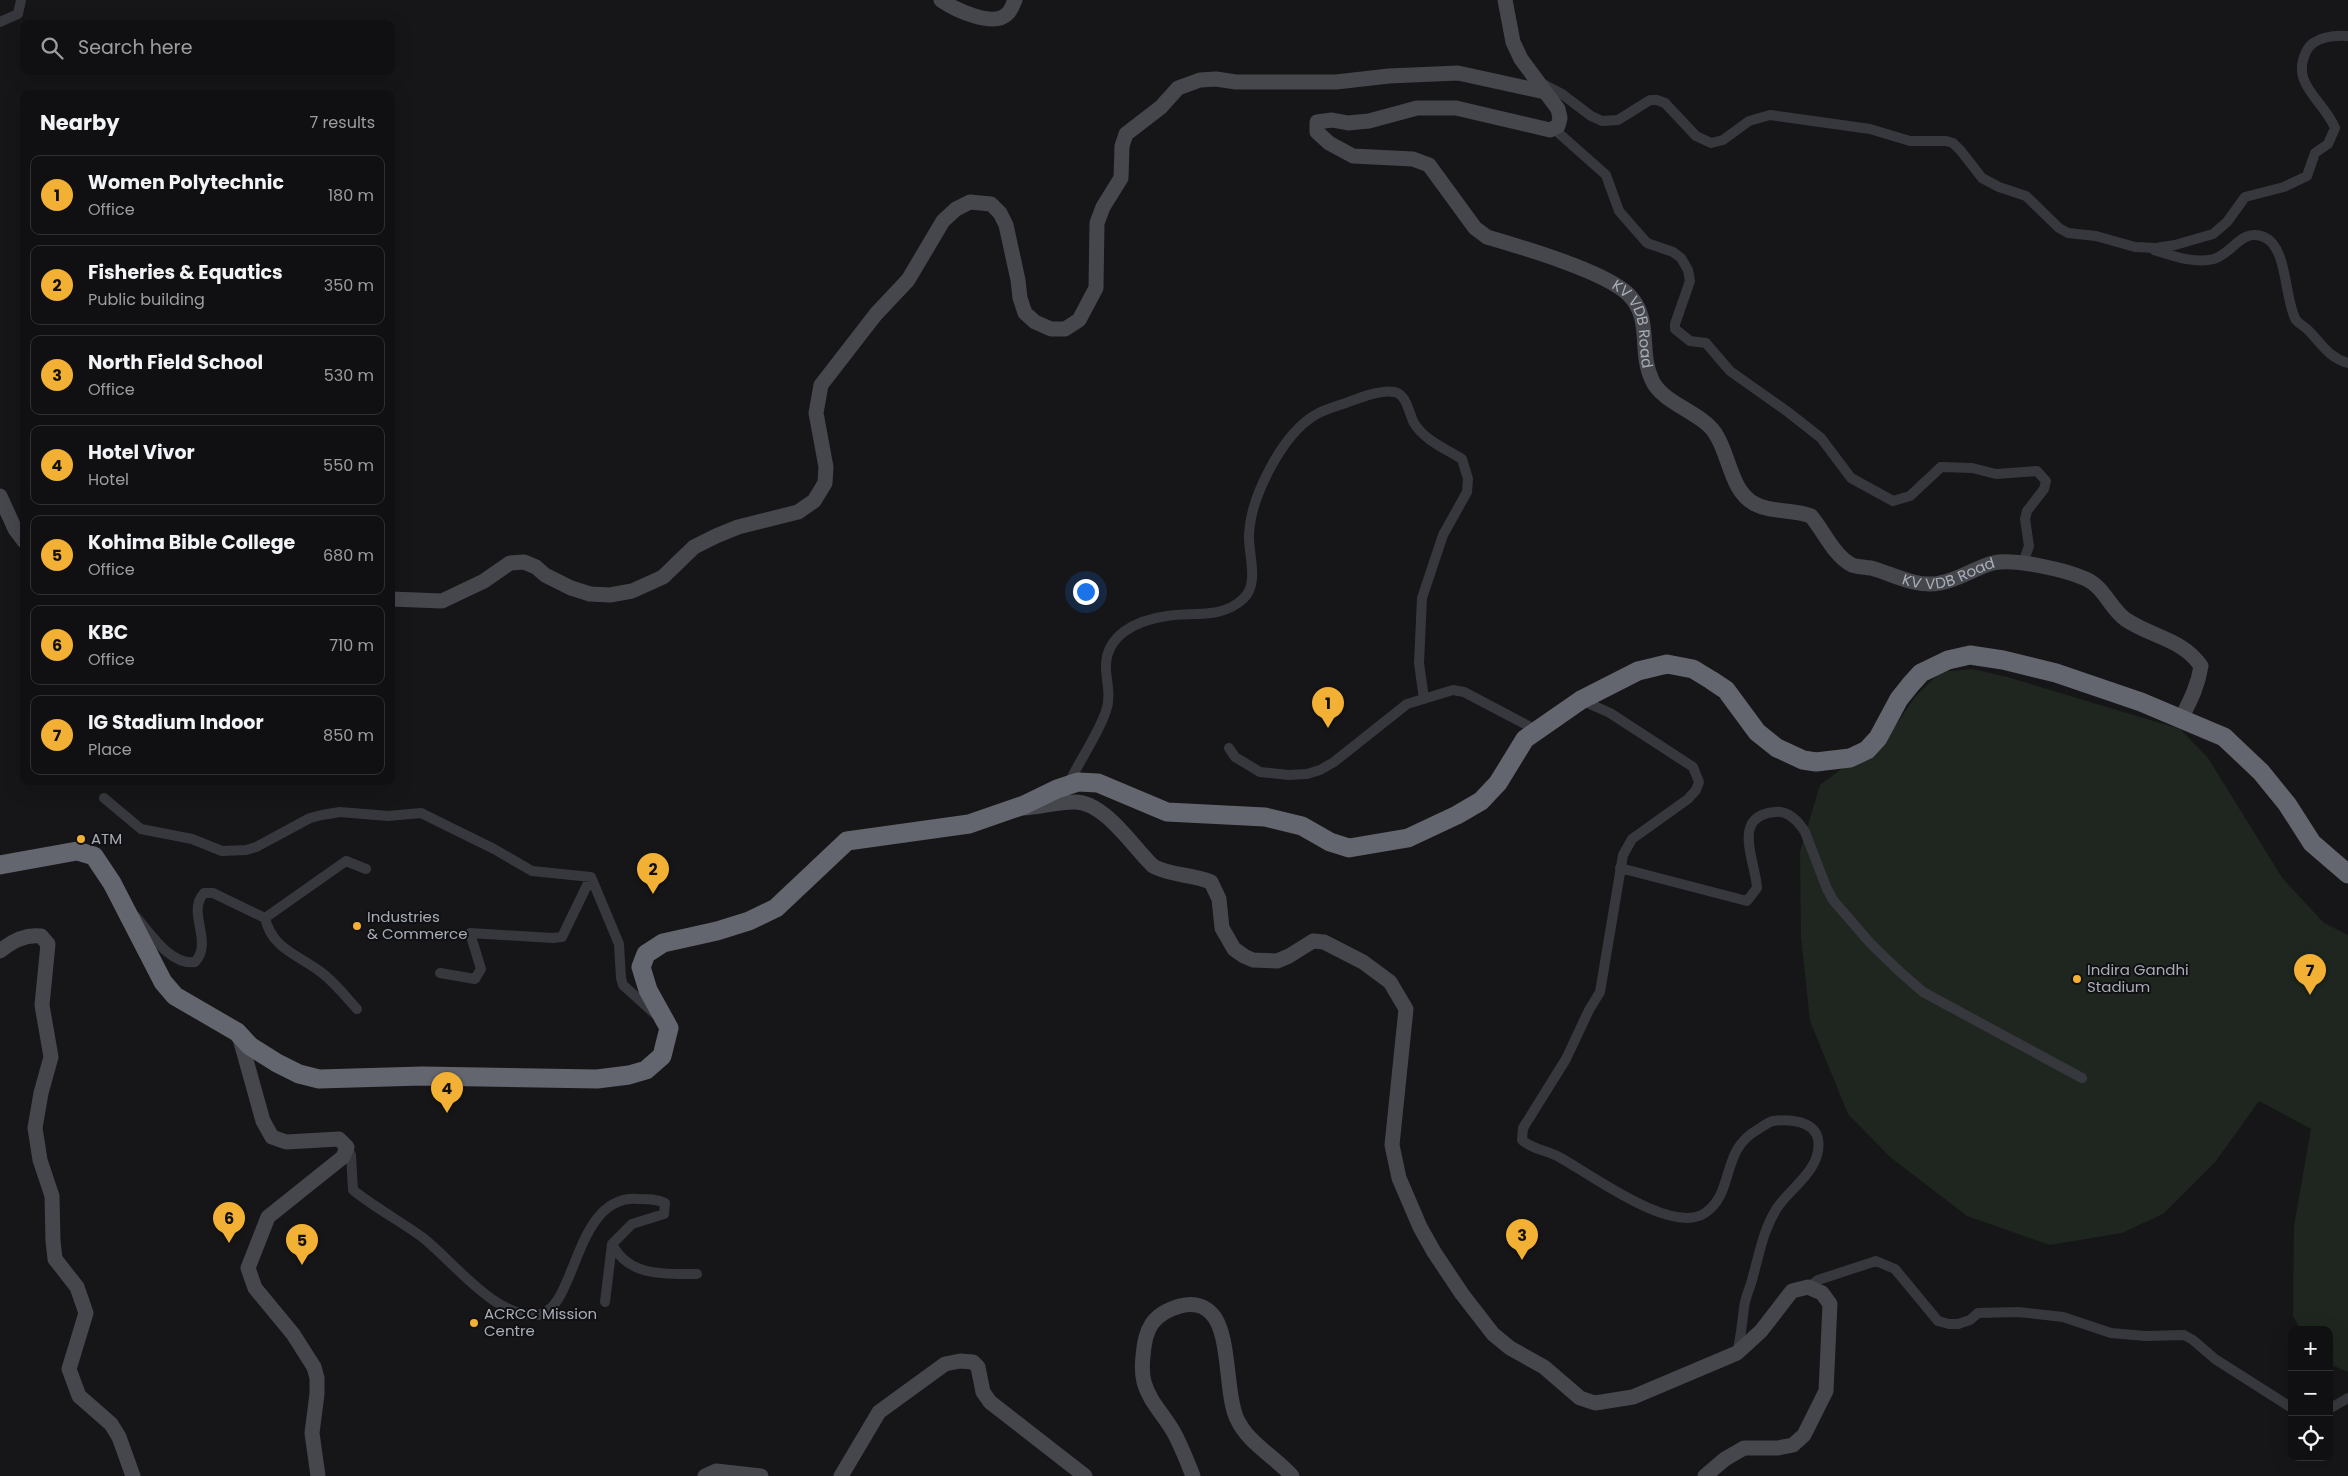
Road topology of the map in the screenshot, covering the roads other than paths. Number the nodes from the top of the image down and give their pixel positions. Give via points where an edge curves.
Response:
1 (21, 0) edge
2 (941, 0) edge
3 (1014, 0) edge
4 (1505, 0) edge
5 (0, 22) edge
6 (2348, 36) edge
7 (1535, 80) junction
8 (1545, 92) junction
9 (1553, 128) junction
10 (2146, 248) junction
11 (2348, 363) edge
12 (0, 496) edge
13 (20, 536) edge
14 (2023, 563) junction
15 (395, 599) edge
16 (1424, 699) junction
17 (1581, 700) junction
18 (2181, 719) junction
19 (1538, 731) junction
20 (1229, 748) dead end
21 (1068, 785) junction
22 (104, 798) dead end
23 (1009, 810) junction
24 (0, 865) edge
25 (1620, 868) junction
26 (366, 869) dead end
27 (2348, 874) edge
28 (591, 877) junction
29 (118, 896) junction
30 (265, 918) junction
31 (0, 951) edge
32 (440, 973) dead end
33 (357, 1009) dead end
34 (669, 1028) junction
35 (237, 1032) junction
36 (2082, 1078) dead end
37 (347, 1147) junction
38 (612, 1244) junction
39 (697, 1274) dead end
40 (1808, 1287) junction
41 (605, 1302) dead end
42 (1737, 1353) junction
43 (2348, 1398) edge
44 (2288, 1405) edge
45 (2333, 1407) edge
46 (132, 1476) edge
47 (318, 1476) edge
48 (705, 1476) edge
49 (761, 1476) edge
50 (841, 1476) edge
51 (1085, 1476) edge
52 (1193, 1476) edge
53 (1292, 1476) edge
54 (1705, 1476) edge

1 - 5 street via 18,14
2 - 3 street via 971,15 988,19 1007,15
4 - 7 street via 1513,42
6 - 10 street via 2314,40 2302,63 2301,73 2306,87 2335,128 2328,144 2316,153 2307,176 2284,187 2245,197 2213,234 2175,245
7 - 8 street
7 - 10 street via 1602,121 1618,120 1650,100 1658,100 1665,103 1696,136 1711,143 1723,140 1749,120 1770,116 1870,129 1910,141 1946,141 1961,150 1982,178 2026,196 2064,230
8 - 9 street via 1558,109 1558,126
8 - 15 street via 1458,73 1336,82 1216,79 1183,86 1126,134 1122,146 1121,178 1097,223 1096,288 1078,320 1065,329 1050,329 1025,313 1006,225 990,204 970,202 943,221 908,280 865,328 821,386 816,413 826,483 814,500 798,512 716,536 694,547 663,577 632,591 610,596 571,588 524,562 510,563 484,581 442,601
9 - 14 street via 1606,175 1619,212 1647,243 1681,258 1690,281 1675,324 1678,334 1690,342 1706,343 1730,371 1821,438 1851,478 1894,501 1910,496 1940,467 1972,468 1996,474 2037,471 2043,476 2044,489 2027,511 2025,519 2028,546
9 - 14 street, KV VDB Road via 1541,129 1456,108 1417,108 1369,121 1317,122 1317,132 1353,156 1412,159 1429,165 1474,228 1487,237 1581,269 1627,293 1640,308 1652,381 1714,431 1741,493 1756,504 1811,516 1852,565 1917,584 1938,584 1958,579 1994,562
10 - 11 street via 2184,259 2214,259 2242,238 2254,234 2265,238 2272,242 2277,252 2297,322 2335,359
12 - 13 street
14 - 18 street, KV VDB Road via 2086,579 2100,588 2124,618 2182,646 2196,659 2201,666 2199,677
16 - 19 street via 1453,690 1464,692
16 - 20 street via 1407,704 1334,762 1307,774 1289,776 1260,772 1235,758
16 - 21 street via 1418,663 1422,598 1443,536 1467,492 1468,479 1462,459 1424,436 1401,396 1395,392 1384,393 1314,415 1280,452 1259,492 1253,514 1249,549 1251,587 1243,599 1218,612 1155,618 1132,625 1118,635 1106,660 1109,691 1106,711
17 - 18 highway via 1638,671 1667,664 1693,670 1726,690 1757,732 1777,748 1803,760 1816,762 1850,758 1867,750 1878,738 1899,699 1921,673 1948,660 1970,655 2056,673
17 - 19 highway
17 - 25 street via 1610,713 1693,767 1699,782 1688,799 1632,839
18 - 27 highway via 2224,737 2287,804 2312,843
19 - 21 highway via 1525,740 1498,783 1481,801 1408,838 1349,848 1302,826 1266,817 1167,812 1098,783
21 - 23 highway
22 - 28 street via 142,829 192,839 222,851 246,850 322,815 340,812 388,816 421,813 532,871
23 - 34 highway via 969,824 847,841 776,908 717,931 663,943 646,954 641,967 648,990
23 - 42 street via 1076,802 1096,809 1112,821 1153,866 1210,882 1219,898 1222,928 1234,949 1244,956 1253,960 1277,961 1313,941 1324,942 1363,962 1390,982 1406,1009 1392,1145 1399,1178 1434,1252 1482,1321 1510,1348 1544,1367 1580,1398 1595,1403 1634,1397
24 - 29 highway via 77,851 94,856 100,862
25 - 36 street via 1747,901 1757,888 1748,842 1752,822 1768,813 1783,812 1800,824 1805,832 1833,900 1898,970 1923,992
25 - 42 street via 1600,992 1566,1059 1526,1123 1522,1140 1527,1145 1561,1157 1634,1201 1681,1220 1704,1214 1722,1194 1734,1151 1752,1132 1772,1122 1790,1120 1813,1129 1818,1139 1817,1154 1796,1188 1777,1207 1761,1240 1746,1294
26 - 30 street via 346,861
28 - 32 street via 562,937 470,933 481,969 475,979
28 - 34 street via 619,944 623,985
29 - 30 street via 182,963 195,962 201,955 203,944 197,911 198,900 204,893 213,893
29 - 35 highway via 158,973 175,996
30 - 33 street via 279,945 318,970
31 - 46 street via 23,937 33,935 41,936 48,944 42,1005 51,1057 36,1128 40,1160 52,1196 56,1259 76,1288 86,1312 69,1369 79,1396 111,1424 119,1437
34 - 35 highway via 662,1056 646,1070 597,1079 422,1076 320,1079 299,1074 277,1063 250,1046
35 - 37 street via 263,1121 272,1137 286,1142 339,1138
37 - 38 street via 351,1155 353,1190 426,1240 478,1287 516,1312 538,1315 553,1308 594,1222 606,1207 618,1200 635,1198 665,1203 664,1214 632,1224
37 - 47 street via 343,1157 268,1217 248,1268 255,1288 293,1334 314,1367 317,1394 312,1433
38 - 39 street via 618,1256 646,1272
38 - 41 street
40 - 42 street via 1792,1291 1761,1331
40 - 44 street via 1818,1280 1876,1261 1895,1269 1938,1321 1949,1324 1970,1320 1986,1312 2018,1312 2063,1317 2111,1333 2184,1335
40 - 54 street via 1822,1293 1830,1304 1826,1391 1813,1421 1793,1445 1744,1448
43 - 45 street
48 - 49 street via 716,1471
50 - 51 street via 879,1412 945,1364 960,1361 973,1362 978,1367 983,1392 990,1402
52 - 53 street via 1172,1430 1144,1383 1142,1368 1147,1330 1156,1318 1188,1304 1204,1307 1213,1314 1226,1357 1236,1418 1245,1433

